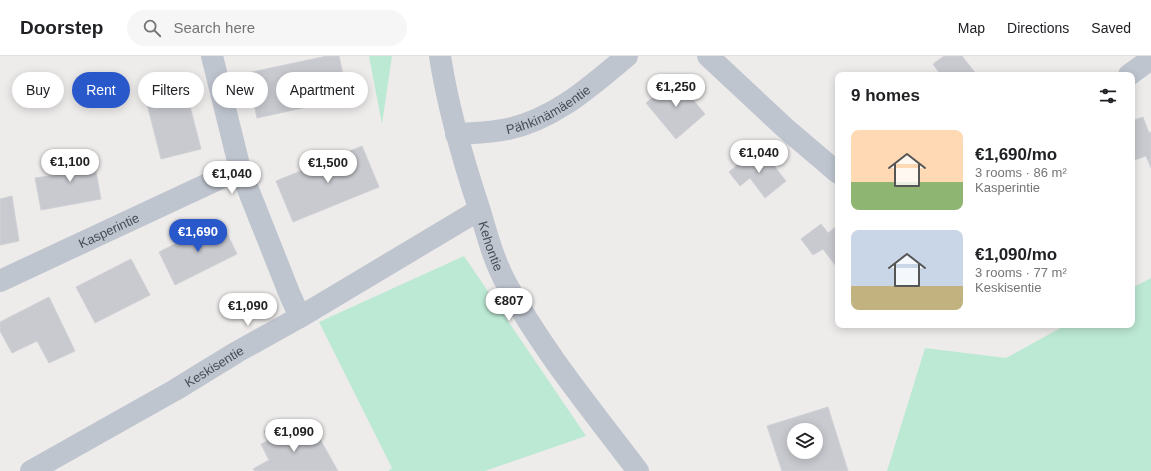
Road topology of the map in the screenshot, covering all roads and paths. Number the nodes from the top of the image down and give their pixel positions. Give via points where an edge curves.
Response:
1 (212, 56) edge
2 (440, 56) edge
3 (627, 56) edge
4 (708, 56) edge
5 (1151, 59) edge
6 (1133, 72) edge
7 (456, 134) junction
8 (240, 169) junction
9 (835, 170) edge
10 (479, 210) junction
11 (0, 281) edge
12 (300, 317) junction
13 (31, 471) edge
14 (638, 471) edge

1 - 8 street
2 - 7 street, Kehontie
3 - 7 street, Pähkinämäentie via 582,93 544,117 508,129
4 - 9 street
5 - 6 street
7 - 10 street, Kehontie
8 - 11 street, Kasperintie
8 - 12 street
10 - 12 street, Keskisentie
10 - 14 street, Kehontie via 505,281 535,332
12 - 13 street, Keskisentie

